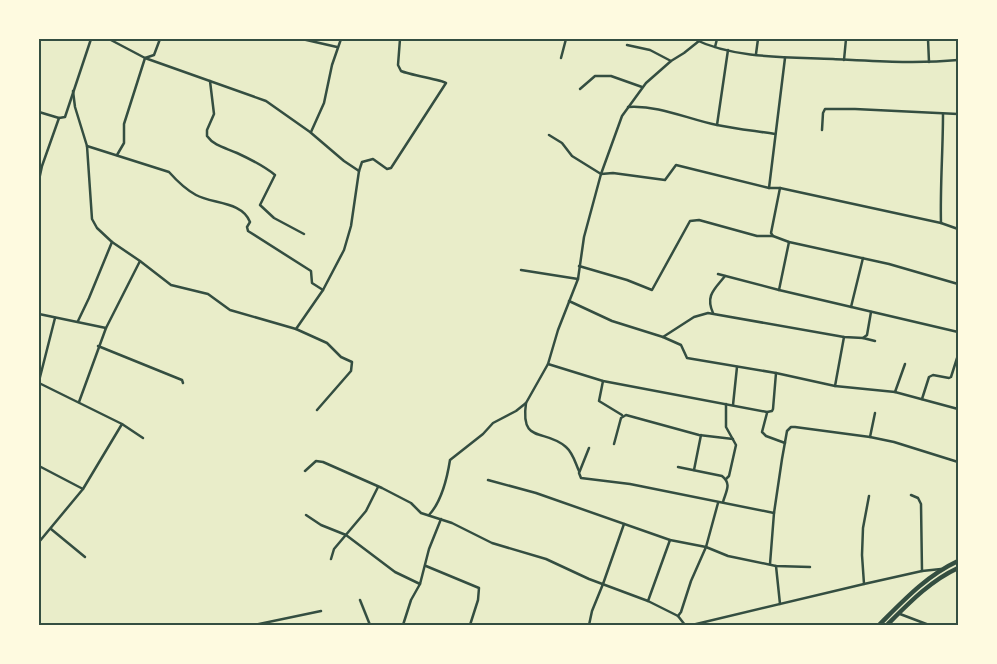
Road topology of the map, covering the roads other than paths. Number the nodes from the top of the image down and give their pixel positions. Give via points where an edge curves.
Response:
1 (90, 39) edge
2 (110, 39) edge
3 (160, 39) edge
4 (302, 39) edge
5 (341, 39) edge
6 (400, 39) edge
7 (566, 39) edge
8 (694, 39) edge
9 (717, 39) edge
10 (758, 39) edge
11 (846, 39) edge
12 (928, 39) edge
13 (698, 41) junction
14 (627, 45) dead end
15 (337, 47) junction
16 (715, 47) junction
17 (728, 50) junction
18 (756, 54) junction
19 (785, 57) junction
20 (145, 58) junction
21 (561, 58) dead end
22 (844, 60) junction
23 (958, 60) edge
24 (670, 61) junction
25 (929, 63) junction
26 (210, 81) junction
27 (642, 87) junction
28 (580, 89) dead end
29 (73, 91) junction
30 (628, 107) junction
31 (39, 112) edge
32 (943, 114) junction
33 (958, 114) edge
34 (59, 118) junction
35 (717, 125) junction
36 (822, 130) dead end
37 (310, 132) junction
38 (775, 134) junction
39 (549, 135) dead end
40 (87, 146) junction
41 (117, 155) junction
42 (40, 166) edge
43 (359, 172) junction
44 (601, 174) junction
45 (39, 180) edge
46 (769, 188) junction
47 (780, 188) junction
48 (941, 223) junction
49 (958, 229) edge
50 (304, 234) dead end
51 (773, 236) junction
52 (112, 242) junction
53 (789, 242) junction
54 (863, 258) junction
55 (140, 261) junction
56 (580, 266) junction
57 (521, 270) dead end
58 (718, 274) dead end
59 (726, 276) junction
60 (578, 279) junction
61 (958, 284) edge
62 (323, 290) junction
63 (779, 290) junction
64 (569, 301) junction
65 (851, 307) junction
66 (871, 312) junction
67 (39, 314) edge
68 (713, 314) junction
69 (55, 318) junction
70 (78, 321) junction
71 (106, 328) junction
72 (296, 329) junction
73 (958, 332) edge
74 (662, 337) junction
75 (844, 337) junction
76 (862, 338) junction
77 (875, 341) dead end
78 (98, 346) junction
79 (958, 358) edge
80 (548, 364) junction
81 (905, 364) dead end
82 (737, 367) junction
83 (776, 373) junction
84 (604, 380) junction
85 (39, 382) edge
86 (183, 384) dead end
87 (835, 386) junction
88 (895, 392) junction
89 (922, 399) junction
90 (80, 402) junction
91 (526, 404) junction
92 (726, 404) junction
93 (733, 405) junction
94 (317, 410) dead end
95 (958, 410) edge
96 (767, 412) junction
97 (875, 413) dead end
98 (622, 416) junction
99 (122, 424) junction
100 (701, 435) junction
101 (870, 437) junction
102 (143, 438) dead end
103 (733, 439) junction
104 (785, 442) junction
105 (614, 444) dead end
106 (589, 448) dead end
107 (958, 462) edge
108 (39, 466) edge
109 (678, 467) dead end
110 (694, 470) junction
111 (305, 472) dead end
112 (579, 473) junction
113 (726, 479) junction
114 (488, 480) dead end
115 (378, 486) junction
116 (83, 489) junction
117 (869, 496) dead end
118 (911, 496) dead end
119 (718, 502) junction
120 (723, 502) junction
121 (774, 513) junction
122 (306, 515) dead end
123 (429, 515) junction
124 (441, 519) junction
125 (624, 524) junction
126 (51, 529) junction
127 (346, 535) junction
128 (670, 540) junction
129 (39, 542) edge
130 (706, 547) junction
131 (85, 557) dead end
132 (331, 559) dead end
133 (958, 561) edge
134 (770, 565) junction
135 (425, 566) junction
136 (776, 566) junction
137 (810, 567) dead end
138 (958, 568) edge
139 (942, 569) junction
140 (922, 571) junction
141 (947, 573) junction
142 (420, 584) junction
143 (603, 584) junction
144 (864, 584) junction
145 (360, 600) dead end
146 (648, 601) junction
147 (780, 604) junction
148 (321, 611) dead end
149 (899, 613) junction
150 (678, 616) junction
151 (254, 625) edge
152 (370, 625) edge
153 (403, 625) edge
154 (470, 625) edge
155 (589, 625) edge
156 (685, 625) edge
157 (692, 625) edge
158 (879, 625) edge
159 (888, 625) edge
160 (929, 625) edge

1 - 29 street
2 - 20 street
3 - 20 street via 154,56
4 - 15 street
5 - 15 street
6 - 43 street via 398,65 401,71 446,84 391,168 386,169 373,159 362,162
7 - 21 street
8 - 13 street
9 - 16 street
10 - 18 street
11 - 22 street
12 - 25 street
13 - 16 street
13 - 24 street
14 - 24 street via 650,50
15 - 37 street via 324,103
16 - 17 street
17 - 18 street
17 - 35 street
18 - 19 street
19 - 22 street
19 - 38 street
20 - 26 street
20 - 41 street via 124,124 124,143
22 - 25 street
23 - 25 street
24 - 27 street
26 - 37 street via 266,101
26 - 50 street via 214,114 207,136 213,143 275,175 260,205 274,218
27 - 28 street via 611,76 595,76
27 - 30 street
29 - 34 street via 65,117
29 - 40 street via 76,113
30 - 35 street via 666,110
30 - 44 street
31 - 34 street
32 - 33 street
32 - 36 street via 825,109
32 - 48 street
34 - 42 street
35 - 38 street
37 - 43 street
38 - 46 street
39 - 44 street via 562,143 572,156
40 - 41 street
40 - 52 street via 92,220
41 - 62 street via 169,172 197,196 231,205 248,217 248,231 311,271 312,283
42 - 45 street
43 - 62 street via 344,250
44 - 46 street via 665,180 676,165
44 - 56 street via 584,237
46 - 47 street
47 - 48 street
47 - 51 street
48 - 49 street
51 - 53 street
51 - 56 street via 757,236 699,220 690,221 652,290
52 - 55 street
52 - 70 street
53 - 54 street
53 - 63 street
54 - 61 street
54 - 65 street
55 - 71 street
55 - 72 street via 170,285 208,294 230,310
56 - 60 street
57 - 60 street
58 - 59 street
59 - 63 street
59 - 68 street via 712,292
60 - 64 street
62 - 72 street
63 - 65 street
64 - 74 street via 612,321
64 - 80 street
65 - 66 street
66 - 73 street
66 - 76 street via 866,335
67 - 69 street
68 - 74 street via 708,312 694,317
68 - 75 street
69 - 70 street
69 - 85 street
70 - 71 street
71 - 78 street
72 - 94 street via 326,343 352,362 351,370
74 - 82 street via 681,345 687,358
75 - 76 street
75 - 87 street
76 - 77 street
78 - 86 street via 182,380
78 - 90 street
79 - 89 street via 949,378 929,377
80 - 84 street
80 - 91 street
81 - 88 street
82 - 83 street
82 - 93 street
83 - 87 street
83 - 96 street via 773,409
84 - 92 street
84 - 98 street via 599,401
85 - 90 street
87 - 88 street
88 - 89 street
89 - 95 street
90 - 99 street
91 - 112 street via 524,417 530,431 564,445 574,457
91 - 123 street via 493,423 450,460 448,477
92 - 93 street
92 - 103 street via 726,426
93 - 96 street
96 - 104 street via 762,432
97 - 101 street
98 - 100 street
98 - 105 street
99 - 102 street
99 - 116 street
100 - 103 street
100 - 110 street
101 - 104 street via 795,427 787,431
101 - 107 street
103 - 113 street via 736,445
104 - 121 street
106 - 112 street
108 - 116 street
109 - 110 street
110 - 113 street
111 - 115 street via 316,461 323,462
112 - 119 street via 581,478 588,480 630,484
113 - 120 street via 728,484
114 - 125 street
115 - 123 street
115 - 127 street via 366,511
116 - 126 street
117 - 144 street via 863,528
118 - 140 street via 918,498 921,504
119 - 120 street
119 - 130 street
120 - 121 street
121 - 134 street
122 - 127 street
123 - 124 street
124 - 135 street
124 - 143 street via 492,543 546,559
125 - 128 street
125 - 143 street
126 - 129 street
126 - 131 street
127 - 132 street via 334,549
127 - 142 street via 395,572
128 - 130 street
128 - 146 street
130 - 134 street via 728,556
130 - 150 street
133 - 139 main road
134 - 136 street
135 - 142 street
135 - 154 street via 479,588
136 - 137 street
136 - 147 street
138 - 141 main road
139 - 140 street
139 - 141 street
139 - 158 main road via 924,581
140 - 144 street
141 - 149 main road
142 - 153 street
143 - 146 street
143 - 155 street
144 - 147 street
145 - 152 street
146 - 150 street
147 - 157 street
148 - 151 street
149 - 159 main road
149 - 160 street
150 - 156 street

